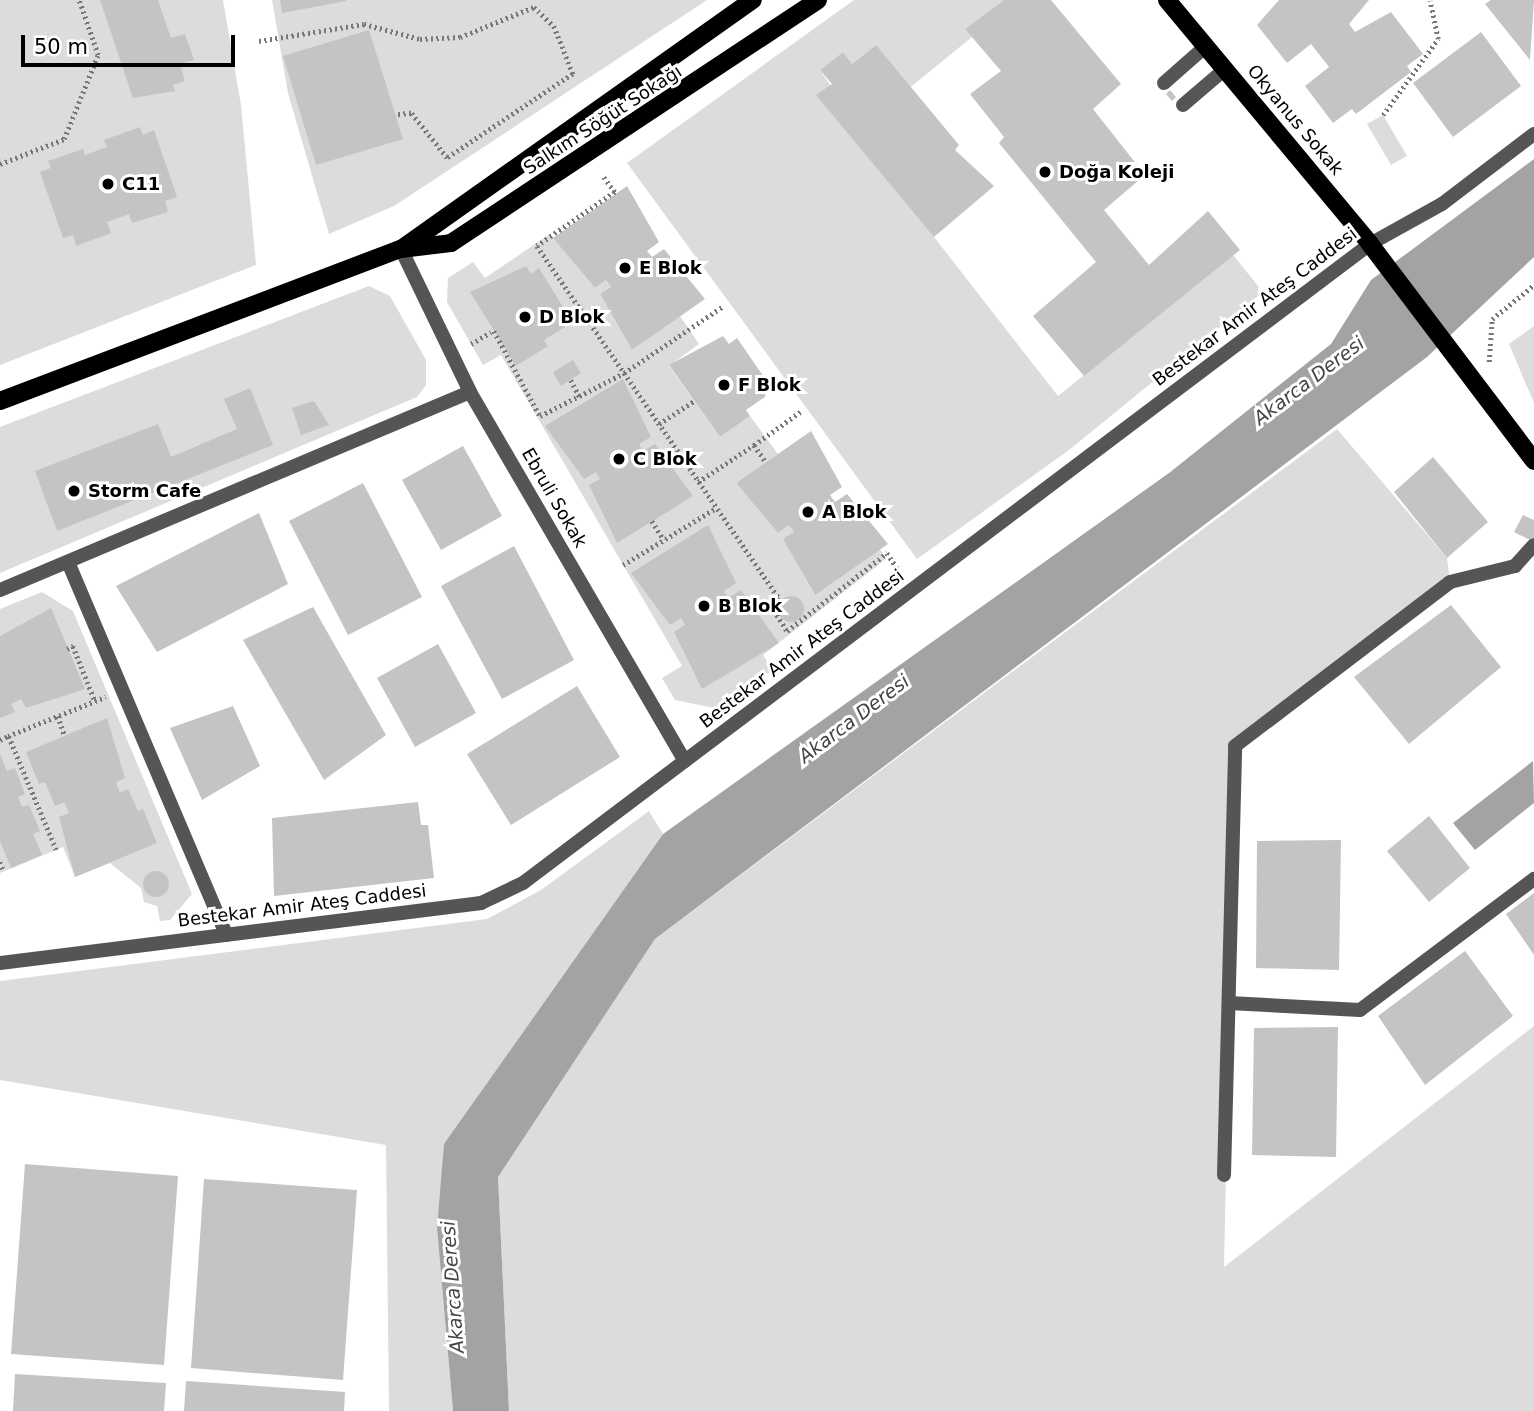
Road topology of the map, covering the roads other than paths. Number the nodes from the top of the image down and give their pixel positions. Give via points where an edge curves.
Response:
1 (753, 0) edge
2 (818, 0) edge
3 (1167, 0) edge
4 (1206, 46) junction
5 (1225, 69) junction
6 (1164, 83) dead end
7 (1183, 105) dead end
8 (1534, 134) edge
9 (1370, 244) junction
10 (401, 249) junction
11 (470, 391) junction
12 (0, 401) edge
13 (1534, 461) edge
14 (1534, 545) edge
15 (68, 562) junction
16 (0, 590) edge
17 (685, 761) junction
18 (1534, 879) edge
19 (226, 935) junction
20 (0, 962) edge
21 (1229, 1003) junction
22 (1224, 1175) dead end

1 - 10 main road, Salkım Söğüt Sokağı
2 - 10 main road, Salkım Söğüt Sokağı via 451,243
3 - 4 main road, Okyanus Sokak
4 - 5 main road, Okyanus Sokak
4 - 6 street
5 - 7 street
5 - 9 main road, Okyanus Sokak
8 - 9 street, Bestekar Amir Ateş Caddesi via 1442,204
9 - 13 main road, Okyanus Sokak
9 - 17 street, Bestekar Amir Ateş Caddesi
10 - 11 street, Ebruli Sokak
10 - 12 main road, Salkım Söğüt Sokağı
11 - 15 street
11 - 17 street, Ebruli Sokak
14 - 21 street via 1516,566 1450,582 1235,746
15 - 16 street
15 - 19 street
17 - 19 street, Bestekar Amir Ateş Caddesi via 523,883 481,903
18 - 21 street via 1360,1010
19 - 20 street, Bestekar Amir Ateş Caddesi
21 - 22 street

